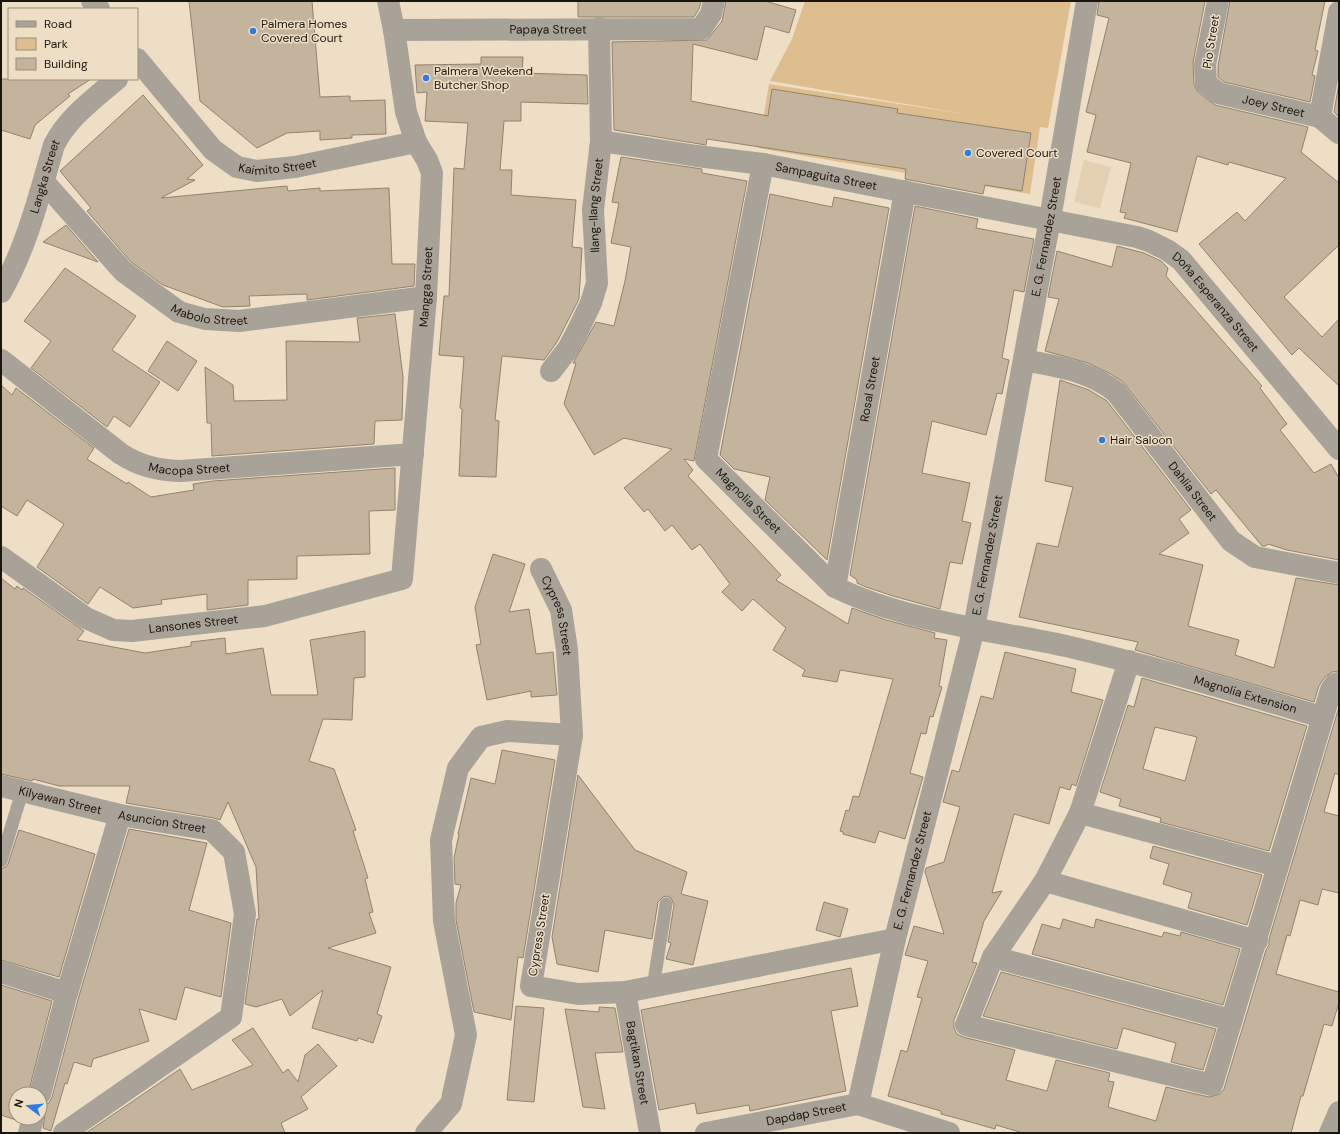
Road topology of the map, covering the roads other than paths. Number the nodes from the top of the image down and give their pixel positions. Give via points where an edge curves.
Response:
1 (388, 1) edge
2 (714, 1) edge
3 (1086, 1) edge
4 (1218, 1) edge
5 (1339, 12) edge
6 (599, 28) junction
7 (394, 30) junction
8 (138, 61) edge
9 (116, 80) edge
10 (1206, 83) joint
11 (1320, 117) junction
12 (1339, 132) edge
13 (601, 141) junction
14 (416, 142) junction
15 (763, 164) junction
16 (44, 182) junction
17 (905, 191) junction
18 (1050, 219) junction
19 (1, 292) edge
20 (426, 297) junction
21 (1, 360) edge
22 (1024, 360) junction
23 (551, 371) dead end
24 (1336, 437) edge
25 (413, 454) junction
26 (1, 558) edge
27 (541, 569) dead end
28 (1339, 573) edge
29 (402, 579) joint
30 (835, 587) junction
31 (974, 628) junction
32 (1065, 646) joint
33 (1129, 661) junction
34 (1339, 683) edge
35 (1322, 717) junction
36 (572, 735) junction
37 (1, 786) edge
38 (22, 792) junction
39 (1080, 813) junction
40 (120, 815) junction
41 (1, 861) edge
42 (1276, 866) junction
43 (1045, 881) junction
44 (666, 904) dead end
45 (895, 939) junction
46 (1257, 940) junction
47 (993, 957) junction
48 (1, 972) edge
49 (653, 988) junction
50 (625, 992) junction
51 (67, 993) junction
52 (1231, 1020) junction
53 (42, 1086) edge
54 (858, 1104) junction
55 (1339, 1112) edge
56 (64, 1133) edge
57 (426, 1133) edge
58 (650, 1133) edge
59 (706, 1133) edge
60 (949, 1133) edge
61 (1330, 1133) edge

1 - 7 street, Mangga Street
2 - 6 street, Papaya Street via 711,14 701,29
3 - 18 street, E. G. Fernandez Street
4 - 10 street, Pio Street via 1205,65
5 - 11 street
6 - 7 street, Papaya Street
6 - 13 street, Ilang-Ilang Street
7 - 14 street, Mangga Street via 406,112
8 - 14 street, Kaimito Street via 213,150 237,167 257,171 295,167
9 - 16 street, Langka Street via 75,115 61,132 54,145
10 - 11 street, Joey Street via 1218,92
11 - 12 street, Joey Street
13 - 15 street, Sampaguita Street
13 - 23 street, Ilang-Ilang Street via 593,210 597,283 591,303 568,349
14 - 20 street, Mangga Street via 432,173
15 - 17 street, Sampaguita Street
15 - 30 street, Magnolia Street via 706,459
16 - 19 street, Langka Street via 26,239
16 - 20 street, Mabolo Street via 122,271 180,312 205,319 239,321
17 - 18 street, Sampaguita Street
17 - 30 street, Rosal Street
18 - 22 street, E. G. Fernandez Street
18 - 24 street, Doña Esperanza Street via 1149,240 1167,250 1180,260
20 - 25 street, Mangga Street
21 - 25 street, Macopa Street via 121,454 138,464 161,470 180,471
22 - 28 street, Dahlia Street via 1088,374 1116,392 1231,541 1255,558
22 - 31 street, E. G. Fernandez Street
25 - 29 street, Mangga Street
26 - 29 street, Lansones Street via 86,618 113,630 164,628 265,616
27 - 36 street, Cypress Street via 561,610 568,650
30 - 31 street, Magnolia Street via 860,599
31 - 32 street, Magnolia Street
31 - 45 street, E. G. Fernandez Street
32 - 33 street, Magnolia Extension
33 - 35 street, Magnolia Extension
33 - 39 street
34 - 35 street via 1332,687
35 - 42 street
36 - 50 street, Cypress Street via 530,986 578,994
36 - 57 street via 507,731 481,737 458,768 441,840 444,921 466,1035 451,1104
37 - 38 street, Kilyawan Street
38 - 40 street, Kilyawan Street
38 - 41 lane
39 - 42 street
39 - 43 street
40 - 51 street, Asuncion Street
40 - 56 street, Asuncion Street via 212,830 234,852 246,914 231,1017
42 - 46 street
43 - 46 street
43 - 47 street
44 - 49 lane
45 - 49 street, Cypress Street
45 - 54 street, E. G. Fernandez Street
46 - 52 street
47 - 52 street
47 - 52 street via 966,1025 1212,1085
48 - 51 street
49 - 50 street, Cypress Street
50 - 58 street, Bagtikan Street
51 - 53 street, Asuncion Street
54 - 59 street, Dapdap Street
54 - 60 street
55 - 61 street

